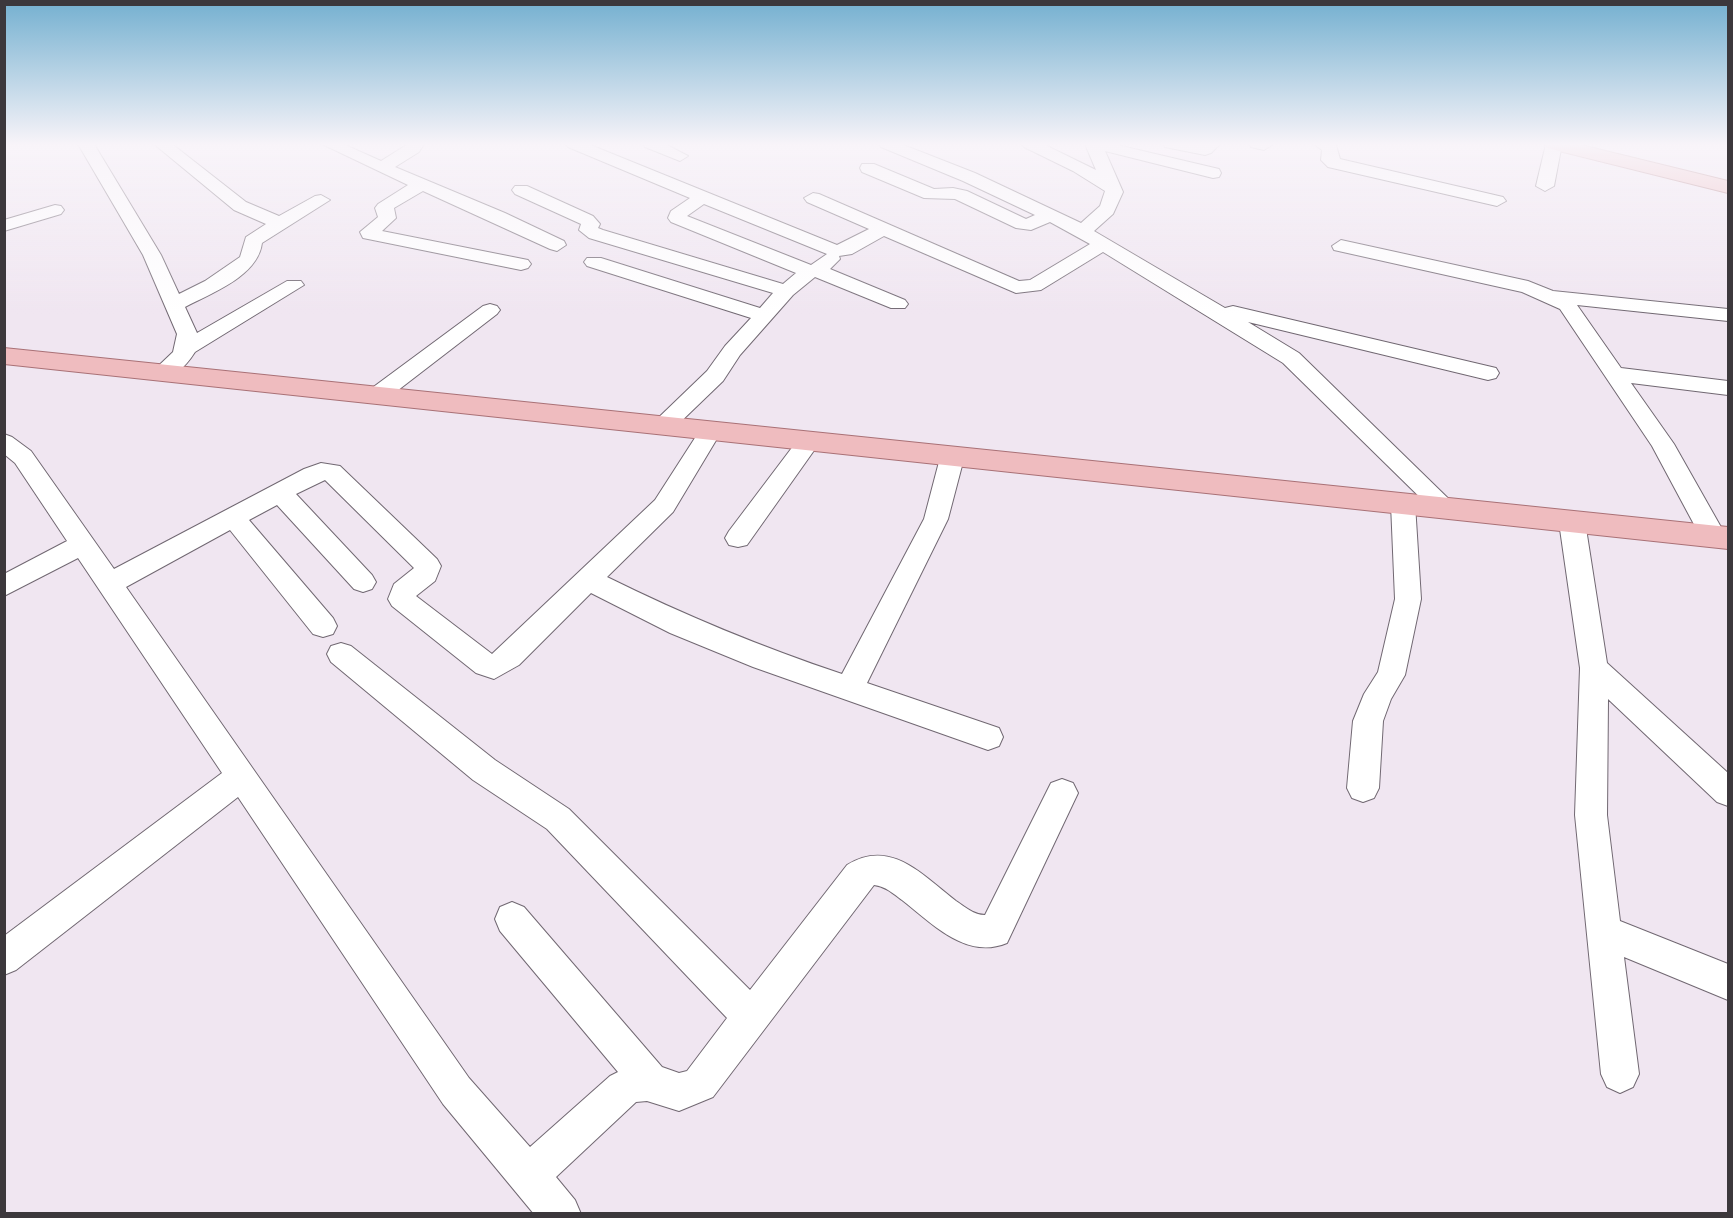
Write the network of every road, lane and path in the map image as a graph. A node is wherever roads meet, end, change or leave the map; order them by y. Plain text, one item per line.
1 (120, 201) edge
2 (234, 201) edge
3 (319, 201) edge
4 (393, 201) edge
5 (461, 201) edge
6 (545, 201) edge
7 (697, 201) edge
8 (708, 201) edge
9 (820, 201) edge
10 (973, 201) edge
11 (1020, 201) edge
12 (1111, 201) edge
13 (55, 210) dead end
14 (1050, 215) junction
15 (278, 224) junction
16 (4, 226) edge
17 (884, 228) junction
18 (1082, 231) junction
19 (1103, 244) junction
20 (556, 245) dead end
21 (1341, 246) dead end
22 (842, 251) junction
23 (594, 262) dead end
24 (522, 264) dead end
25 (814, 271) junction
26 (294, 285) dead end
27 (786, 291) junction
28 (1554, 297) junction
29 (175, 304) junction
30 (898, 304) dead end
31 (1206, 305) junction
32 (490, 310) dead end
33 (764, 315) junction
34 (1728, 315) edge
35 (189, 347) junction
36 (4, 356) edge
37 (163, 372) junction
38 (1488, 373) dead end
39 (1613, 374) junction
40 (1728, 388) edge
41 (376, 396) junction
42 (662, 427) junction
43 (710, 432) junction
44 (4, 442) edge
45 (808, 442) junction
46 (952, 458) junction
47 (279, 492) junction
48 (1403, 504) junction
49 (1447, 509) junction
50 (229, 520) junction
51 (1572, 522) junction
52 (1721, 537) edge
53 (738, 538) dead end
54 (83, 544) junction
55 (587, 579) junction
56 (363, 582) dead end
57 (110, 583) junction
58 (4, 586) edge
59 (323, 626) dead end
60 (341, 654) dead end
61 (1594, 668) junction
62 (849, 689) junction
63 (988, 737) dead end
64 (242, 776) junction
65 (1363, 788) dead end
66 (1728, 792) edge
67 (1062, 793) dead end
68 (512, 919) dead end
69 (1604, 932) junction
70 (4, 958) edge
71 (1728, 982) edge
72 (751, 1017) junction
73 (1620, 1074) dead end
74 (648, 1080) junction
75 (528, 1175) junction
76 (561, 1214) edge

1 - 29 street
2 - 15 street
3 - 15 street
4 - 24 street
5 - 20 street
6 - 27 street
7 - 25 street
8 - 22 street
9 - 17 street
10 - 14 street
11 - 14 street
12 - 18 street
13 - 16 street
14 - 18 street
15 - 29 street
17 - 19 street
17 - 22 street
18 - 19 street
19 - 31 street
21 - 28 street
22 - 25 street
23 - 33 street
25 - 27 street
25 - 30 street
26 - 35 street
27 - 33 street
28 - 34 street
28 - 39 street
29 - 35 street
31 - 38 street
31 - 49 street
32 - 41 street
33 - 42 street
35 - 37 street
36 - 37 main road
37 - 41 main road
39 - 40 street
39 - 52 street
41 - 42 main road
42 - 43 main road
43 - 45 main road
43 - 55 street
44 - 54 street
45 - 46 main road
45 - 53 street
46 - 48 main road
46 - 62 street
47 - 50 street
47 - 55 street
47 - 56 street
48 - 49 main road
48 - 65 street
49 - 51 main road
50 - 57 street
50 - 59 street
51 - 52 main road
51 - 61 street
54 - 57 street
54 - 58 street
55 - 62 street
57 - 64 street
60 - 72 street
61 - 66 street
61 - 69 street
62 - 63 street
64 - 70 street
64 - 75 street
67 - 72 street
68 - 74 street
69 - 71 street
69 - 73 street
72 - 74 street
74 - 75 street
75 - 76 street

